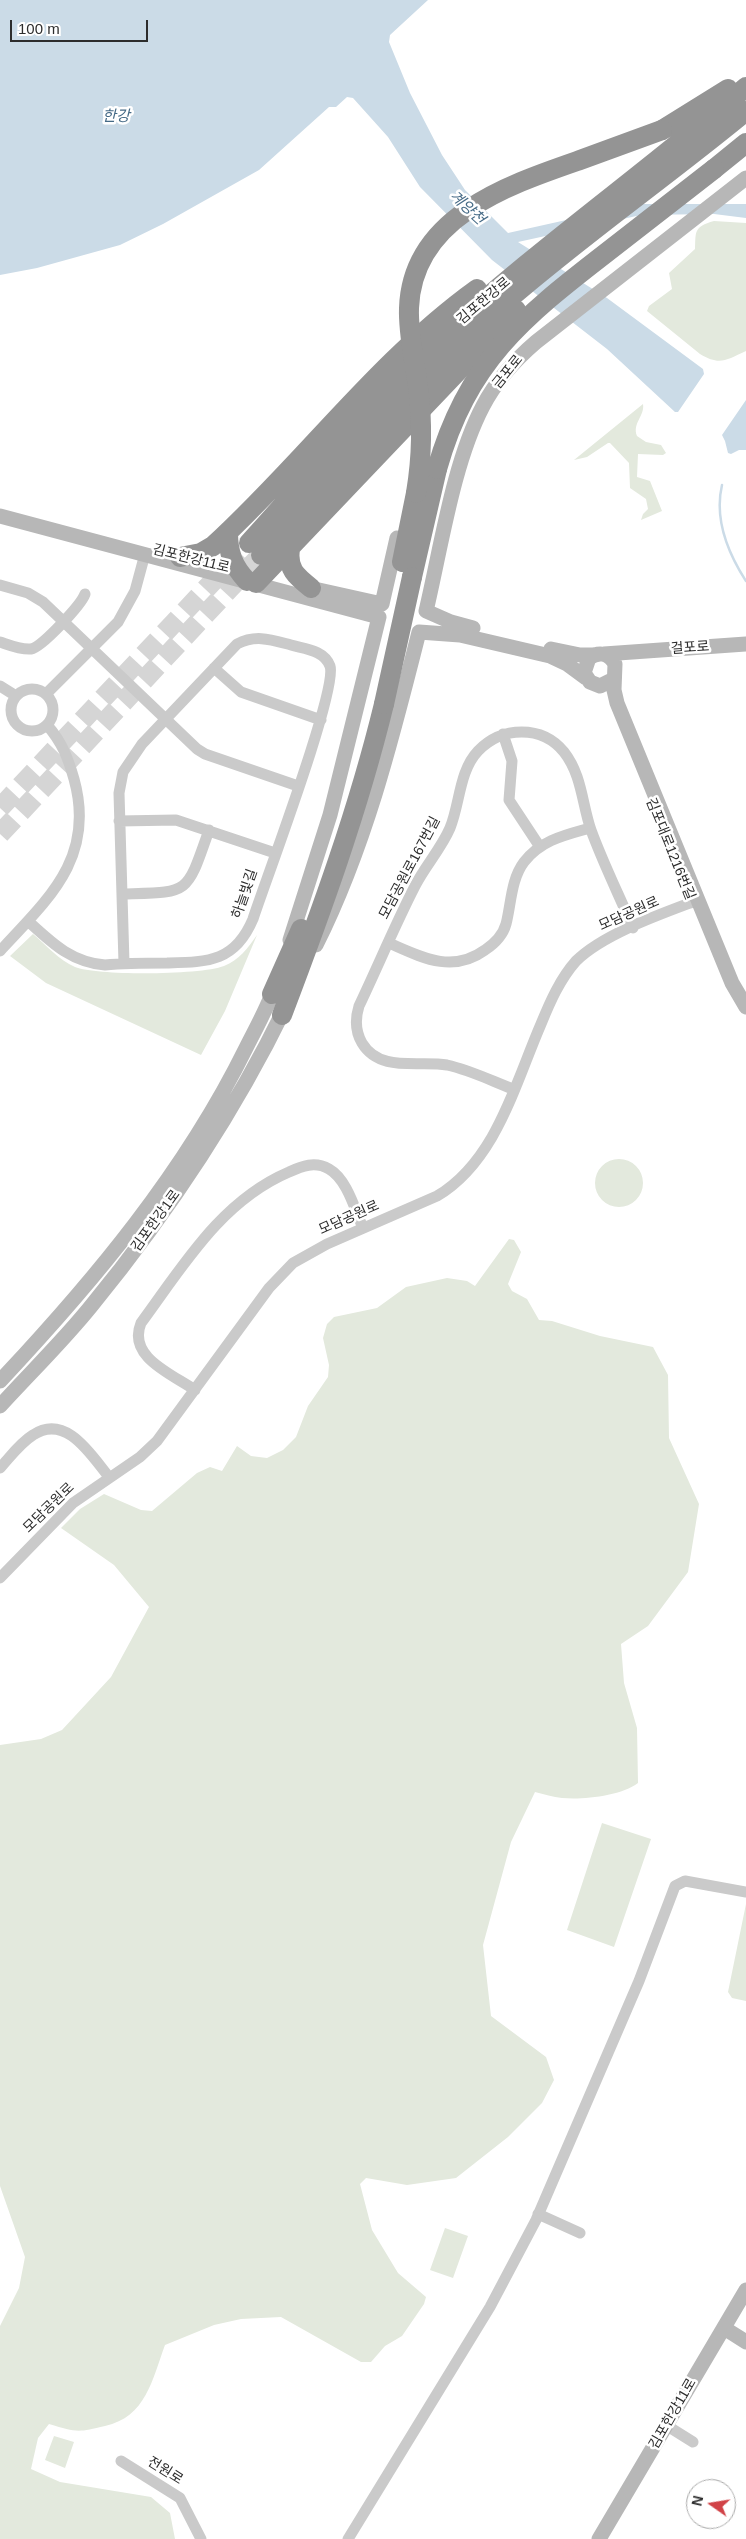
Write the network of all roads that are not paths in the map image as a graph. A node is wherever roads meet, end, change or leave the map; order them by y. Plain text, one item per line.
1 (746, 76) edge
2 (746, 87) edge
3 (746, 111) edge
4 (746, 143) edge
5 (746, 178) edge
6 (492, 303) junction
7 (483, 406) junction
8 (0, 511) edge
9 (0, 516) edge
10 (228, 532) junction
11 (255, 549) tunnel mouth
12 (290, 549) junction
13 (145, 554) junction
14 (180, 557) junction
15 (406, 575) junction
16 (251, 578) junction
17 (0, 585) edge
18 (311, 588) junction
19 (85, 594) dead end
20 (381, 610) junction
21 (426, 611) junction
22 (63, 621) junction
23 (418, 632) junction
24 (0, 642) edge
25 (746, 644) edge
26 (92, 649) junction
27 (634, 651) junction
28 (599, 654) junction
29 (214, 668) junction
30 (615, 674) junction
31 (588, 680) junction
32 (0, 686) edge
33 (46, 694) junction
34 (16, 696) junction
35 (377, 702) junction
36 (166, 719) junction
37 (321, 720) junction
38 (47, 725) junction
39 (503, 734) junction
40 (298, 786) junction
41 (119, 821) junction
42 (590, 828) junction
43 (208, 830) junction
44 (540, 847) junction
45 (275, 853) junction
46 (122, 894) junction
47 (695, 902) junction
48 (28, 921) junction
49 (633, 928) junction
50 (389, 943) junction
51 (0, 951) edge
52 (124, 963) junction
53 (272, 994) junction
54 (746, 1007) edge
55 (282, 1015) junction
56 (746, 1019) edge
57 (513, 1089) junction
58 (363, 1228) junction
59 (0, 1381) edge
60 (195, 1390) junction
61 (0, 1406) edge
62 (0, 1468) edge
63 (109, 1477) junction
64 (0, 1578) edge
65 (746, 1892) edge
66 (538, 2214) junction
67 (580, 2233) dead end
68 (746, 2290) edge
69 (746, 2298) edge
70 (726, 2330) junction
71 (746, 2342) edge
72 (668, 2427) junction
73 (693, 2442) dead end
74 (120, 2461) dead end
75 (201, 2539) edge
76 (348, 2539) edge
77 (601, 2539) edge

1 - 15 highway, bridge
2 - 6 highway, 김포한강로
3 - 6 highway, 김포한강로
4 - 15 highway, bridge
5 - 7 street, 금포로
6 - 10 highway
6 - 11 highway, 김포한강로
6 - 12 highway
7 - 20 street, 김포한강1로
7 - 21 street
8 - 14 street, 김포한강11로
9 - 13 street, 김포한강11로
10 - 14 highway
10 - 16 highway
12 - 16 highway
12 - 18 highway
13 - 16 street, 김포한강11로
13 - 26 street
14 - 16 street, 김포한강11로
15 - 35 highway, bridge
16 - 18 street, 김포한강11로
16 - 20 street, 김포한강11로
17 - 22 street
18 - 20 street, 김포한강11로
19 - 22 street
20 - 21 street
20 - 23 street
20 - 53 street, 김포한강1로
21 - 23 street
21 - 28 street
22 - 24 street
22 - 26 street
23 - 31 street, 김포대로1216번길
23 - 55 street, 김포한강1로
25 - 27 street, 걸포로
26 - 33 street
26 - 36 street
27 - 28 street, 걸포로
27 - 30 street
28 - 30 street
28 - 31 street
29 - 36 street, 하늘빛길
29 - 37 street
29 - 37 street, 하늘빛길
30 - 31 street
30 - 47 street, 김포대로1216번길
31 - 47 street, 김포대로1216번길
32 - 34 street
33 - 34 street
33 - 38 street
34 - 38 street
35 - 53 highway
35 - 55 highway
36 - 40 street
36 - 41 street, 하늘빛길
37 - 40 street, 하늘빛길
38 - 48 street
39 - 42 street
39 - 44 street
39 - 50 street, 모담공원로167번길
40 - 45 street, 하늘빛길
41 - 43 street
41 - 46 street, 하늘빛길
42 - 44 street
42 - 49 street
43 - 45 street
43 - 46 street
44 - 50 street
45 - 52 street, 하늘빛길
46 - 52 street, 하늘빛길
47 - 49 street, 모담공원로
47 - 54 street, 김포대로1216번길
47 - 56 street, 김포대로1216번길
48 - 51 street
48 - 52 street, 하늘빛길
49 - 57 street, 모담공원로
50 - 57 street, 모담공원로167번길
53 - 59 street, 김포한강1로
55 - 61 street, 김포한강1로
57 - 58 street, 모담공원로
58 - 60 street, 모담공원로
58 - 60 street
60 - 63 street, 모담공원로
62 - 63 street
63 - 64 street, 모담공원로
65 - 66 street
66 - 67 street
66 - 76 street
68 - 70 street, 김포한강11로
69 - 70 street, 김포한강11로
70 - 71 street
70 - 72 street, 김포한강11로
70 - 77 street, 김포한강11로
72 - 73 street
72 - 77 street, 김포한강11로
74 - 75 street, 전원로

